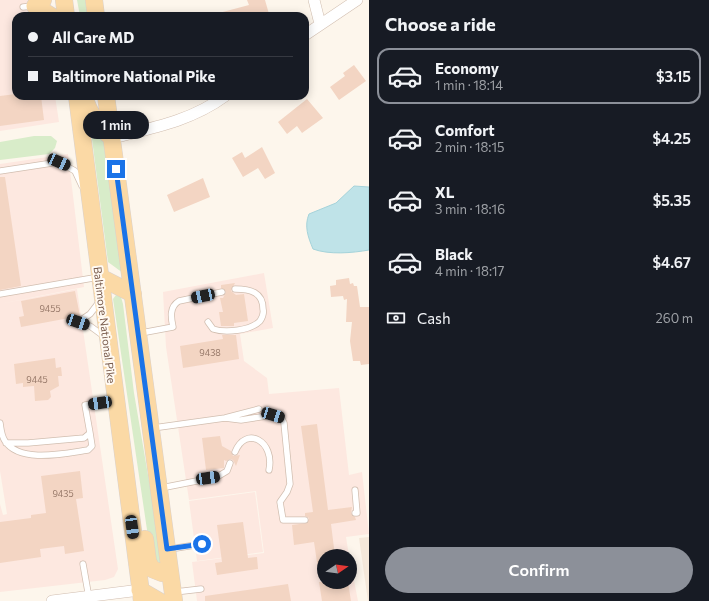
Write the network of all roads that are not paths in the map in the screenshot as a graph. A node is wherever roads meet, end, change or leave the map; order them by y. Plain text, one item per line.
1 (64, 0) edge
2 (94, 0) edge
3 (314, 0) edge
4 (357, 0) edge
5 (34, 4) edge
6 (45, 12) edge
7 (66, 12) edge
8 (96, 12) edge
9 (320, 24) junction
10 (309, 32) edge
11 (71, 100) edge
12 (77, 100) edge
13 (85, 100) edge
14 (107, 100) edge
15 (219, 100) edge
16 (82, 136) junction
17 (112, 138) junction
18 (0, 171) edge
19 (89, 199) junction
20 (100, 277) junction
21 (236, 289) dead end
22 (222, 292) dead end
23 (0, 294) edge
24 (133, 294) junction
25 (102, 298) junction
26 (208, 322) dead end
27 (138, 333) junction
28 (107, 339) junction
29 (115, 400) junction
30 (259, 409) dead end
31 (225, 418) junction
32 (0, 423) edge
33 (151, 428) junction
34 (90, 433) junction
35 (6, 442) junction
36 (235, 452) dead end
37 (230, 463) dead end
38 (269, 470) dead end
39 (159, 488) junction
40 (355, 490) dead end
41 (355, 513) dead end
42 (305, 520) dead end
43 (202, 544) dead end
44 (167, 549) junction
45 (83, 564) dead end
46 (170, 572) junction
47 (201, 589) dead end
48 (141, 595) edge
49 (169, 598) edge
50 (90, 599) edge
51 (52, 601) edge

1 - 7 main road
2 - 8 main road
3 - 9 street
4 - 9 street
5 - 6 main road
9 - 10 street
11 - 16 main road
12 - 16 main road, Baltimore National Pike
13 - 17 main road
14 - 17 main road
15 - 17 street
16 - 19 main road, Baltimore National Pike
17 - 24 main road
18 - 19 lane
19 - 20 main road, Baltimore National Pike
20 - 23 lane
20 - 24 main road
20 - 25 main road, Baltimore National Pike
21 - 26 lane
22 - 27 lane
24 - 27 main road
25 - 28 main road, Baltimore National Pike
25 - 28 lane
27 - 33 main road
28 - 29 main road, Baltimore National Pike
29 - 34 lane
29 - 46 main road
29 - 48 main road, Baltimore National Pike
30 - 31 lane
31 - 33 lane
31 - 42 lane
32 - 35 lane
33 - 39 main road
34 - 35 lane
34 - 35 lane
36 - 38 lane
37 - 39 lane
39 - 44 main road
40 - 41 lane
43 - 44 lane
44 - 46 main road
45 - 50 lane
46 - 49 main road
47 - 49 lane
48 - 49 main road
48 - 50 street
50 - 51 street

